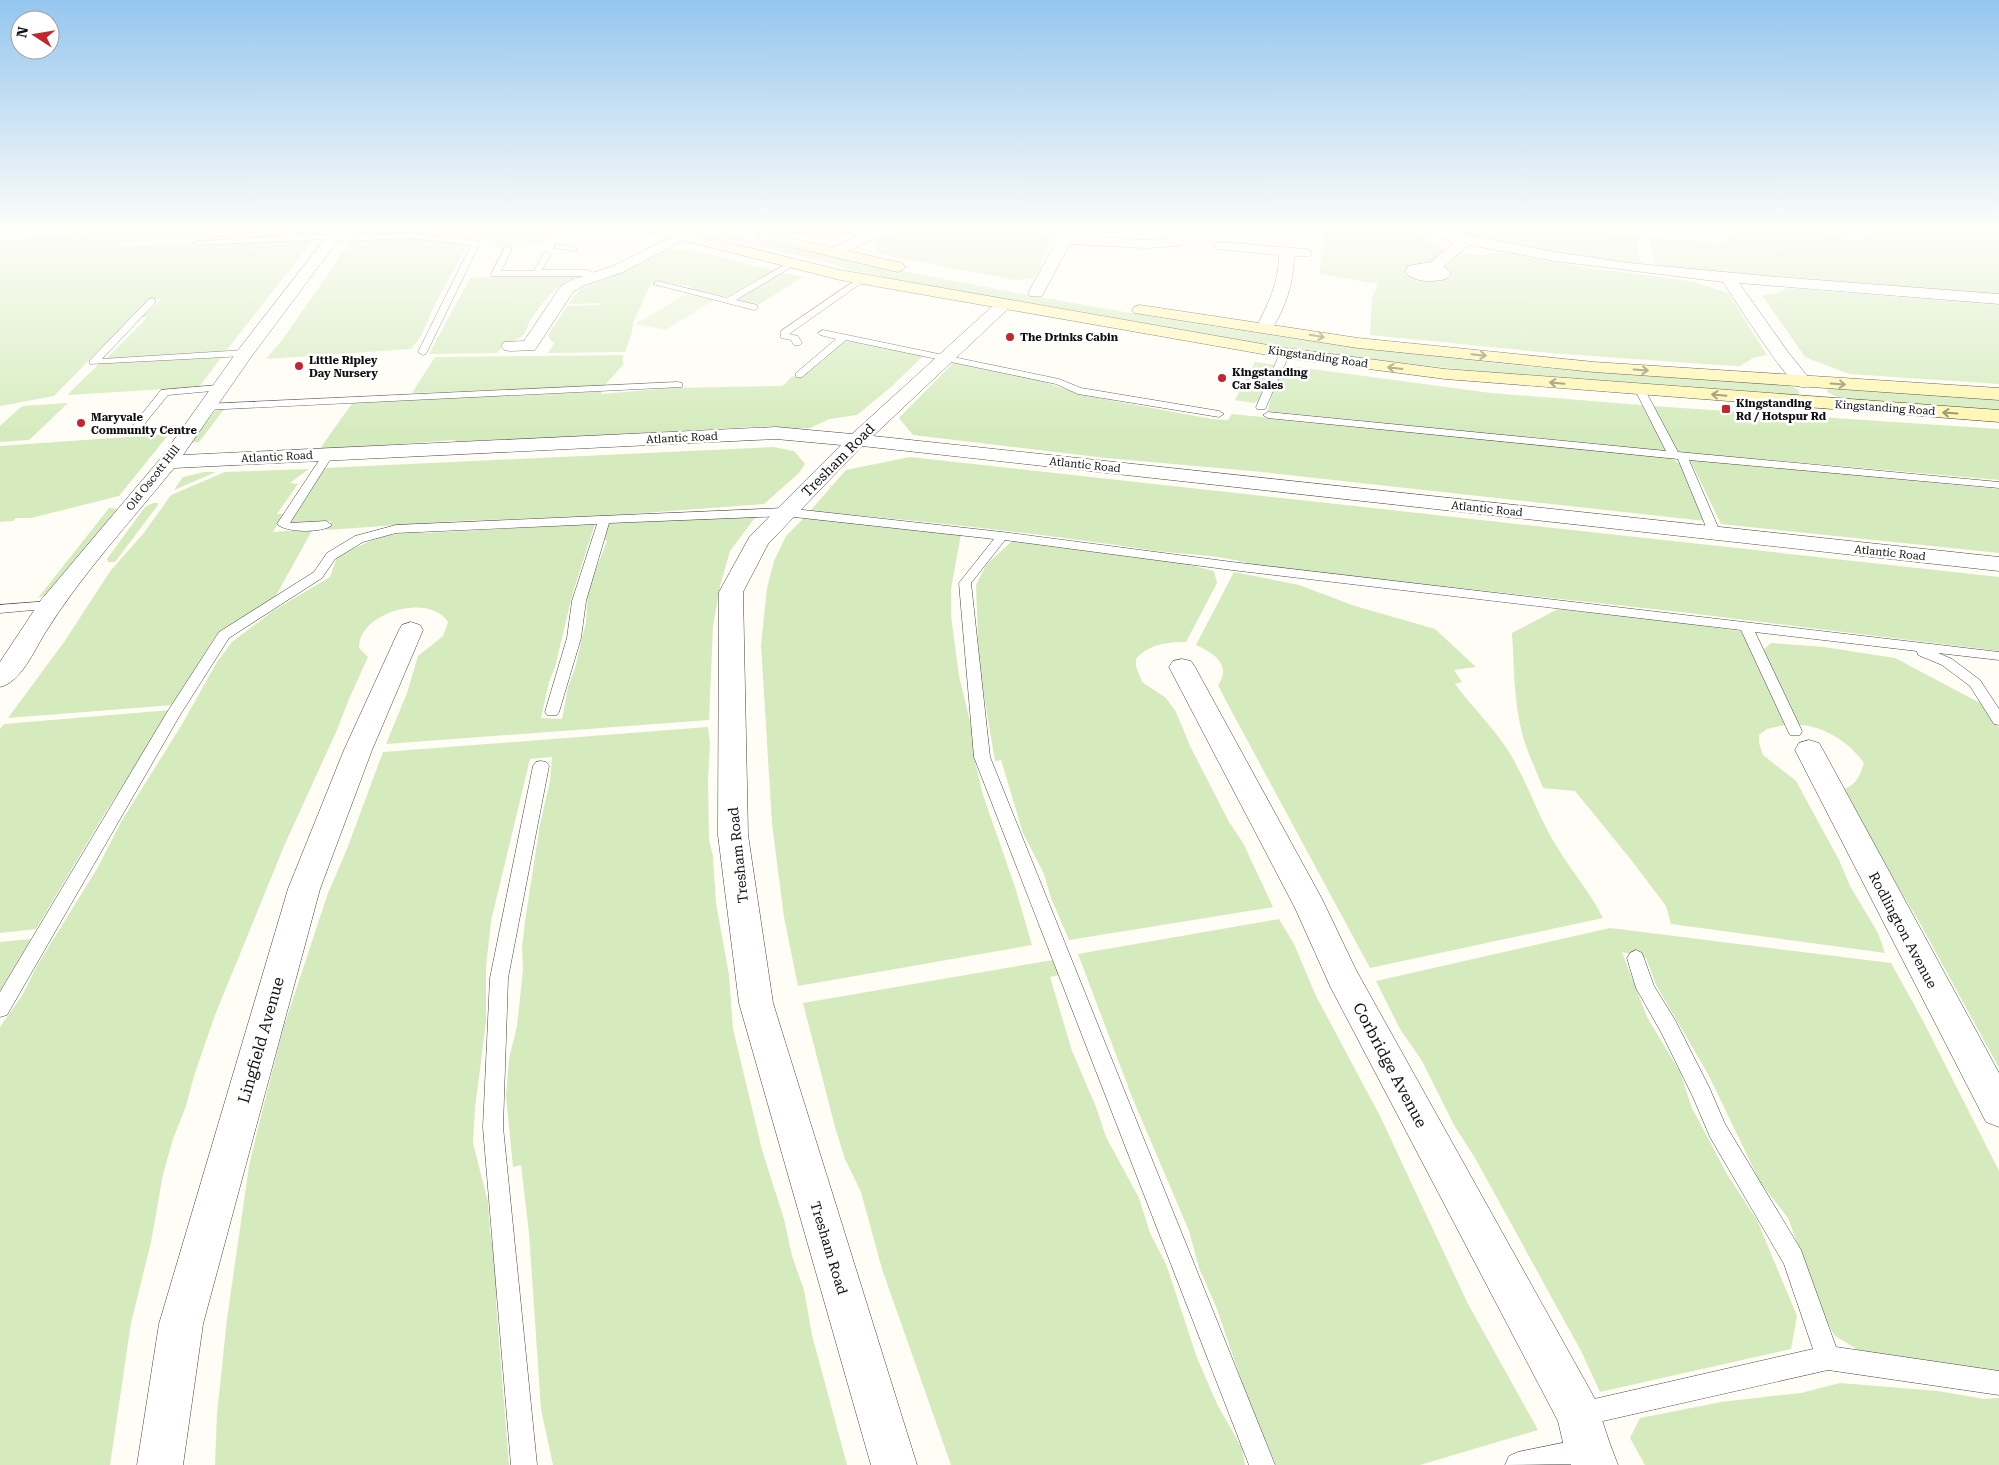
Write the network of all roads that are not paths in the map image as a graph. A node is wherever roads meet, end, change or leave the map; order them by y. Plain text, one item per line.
1 (289, 295) edge
2 (450, 295) edge
3 (563, 295) edge
4 (709, 295) edge
5 (737, 295) edge
6 (839, 295) edge
7 (1000, 295) edge
8 (1012, 295) edge
9 (1049, 295) edge
10 (1280, 295) edge
11 (1740, 295) edge
12 (1954, 295) edge
13 (1005, 296) junction
14 (1999, 299) edge
15 (730, 300) junction
16 (152, 301) dead end
17 (754, 307) dead end
18 (1264, 328) junction
19 (822, 333) dead end
20 (844, 337) junction
21 (797, 343) dead end
22 (510, 346) dead end
23 (530, 346) junction
24 (548, 346) dead end
25 (422, 352) dead end
26 (245, 353) junction
27 (1285, 353) junction
28 (945, 358) junction
29 (799, 375) dead end
30 (1803, 382) junction
31 (678, 385) dead end
32 (219, 388) junction
33 (1640, 390) junction
34 (1999, 394) edge
35 (1817, 404) junction
36 (205, 407) junction
37 (1219, 414) dead end
38 (1999, 416) edge
39 (138, 425) dead end
40 (857, 440) junction
41 (328, 455) junction
42 (1678, 456) junction
43 (168, 462) junction
44 (1999, 484) edge
45 (785, 512) junction
46 (604, 520) junction
47 (326, 524) dead end
48 (1716, 534) junction
49 (1002, 536) junction
50 (1999, 564) edge
51 (50, 605) junction
52 (0, 609) edge
53 (1745, 625) junction
54 (411, 630) dead end
55 (1905, 644) junction
56 (1999, 656) edge
57 (1182, 667) dead end
58 (0, 678) edge
59 (552, 712) dead end
60 (1999, 720) edge
61 (1802, 741) joint
62 (541, 766) dead end
63 (1636, 958) dead end
64 (0, 1009) edge
65 (1999, 1110) edge
66 (1828, 1358) junction
67 (1999, 1383) edge
68 (1579, 1415) junction
69 (1591, 1458) edge
70 (160, 1465) edge
71 (524, 1465) edge
72 (894, 1465) edge
73 (1262, 1465) edge
74 (1518, 1465) edge

1 - 26 street, Old Oscott Hill
2 - 25 lane
3 - 23 street
4 - 15 lane
5 - 15 lane
6 - 21 lane
7 - 13 main road, Kingstanding Road
8 - 13 main road, Kingstanding Road
9 - 18 main road, Kingstanding Road
10 - 18 street
11 - 30 street
12 - 14 street
13 - 27 main road, Kingstanding Road
13 - 28 street, Tresham Road
15 - 17 lane
16 - 26 lane
18 -> 30 main road, Kingstanding Road
19 - 20 lane
20 - 28 lane
20 - 29 lane
22 - 23 street
23 - 24 street
26 - 32 street, Old Oscott Hill
33 -> 27 main road, Kingstanding Road
27 - 42 lane
28 - 37 lane
28 - 40 street, Tresham Road
30 -> 34 main road, Kingstanding Road
30 - 35 main road
31 - 36 lane
32 - 36 street, Old Oscott Hill
32 - 39 lane
35 -> 33 main road, Kingstanding Road
33 - 42 lane
38 -> 35 main road, Kingstanding Road
36 - 43 street, Old Oscott Hill
40 - 41 street, Atlantic Road
40 - 45 street, Tresham Road
40 - 48 street, Atlantic Road
41 - 43 street, Atlantic Road
41 - 47 lane
42 - 44 lane
42 - 48 lane
43 - 51 street, Old Oscott Hill
45 - 46 lane
45 - 49 lane
45 - 72 street, Tresham Road
46 - 59 lane
46 - 64 lane
48 - 50 street, Atlantic Road
49 - 53 lane
49 - 73 lane
51 - 52 lane
51 - 58 street, Old Oscott Hill
53 - 55 lane
53 - 61 lane
54 - 70 street, Lingfield Avenue
55 - 56 lane
55 - 60 lane
57 - 68 street, Corbridge Avenue
61 - 65 street, Rodlington Avenue
62 - 71 lane
63 - 66 lane
66 - 67 lane
66 - 68 lane
68 - 69 street, Corbridge Avenue
69 - 74 lane

